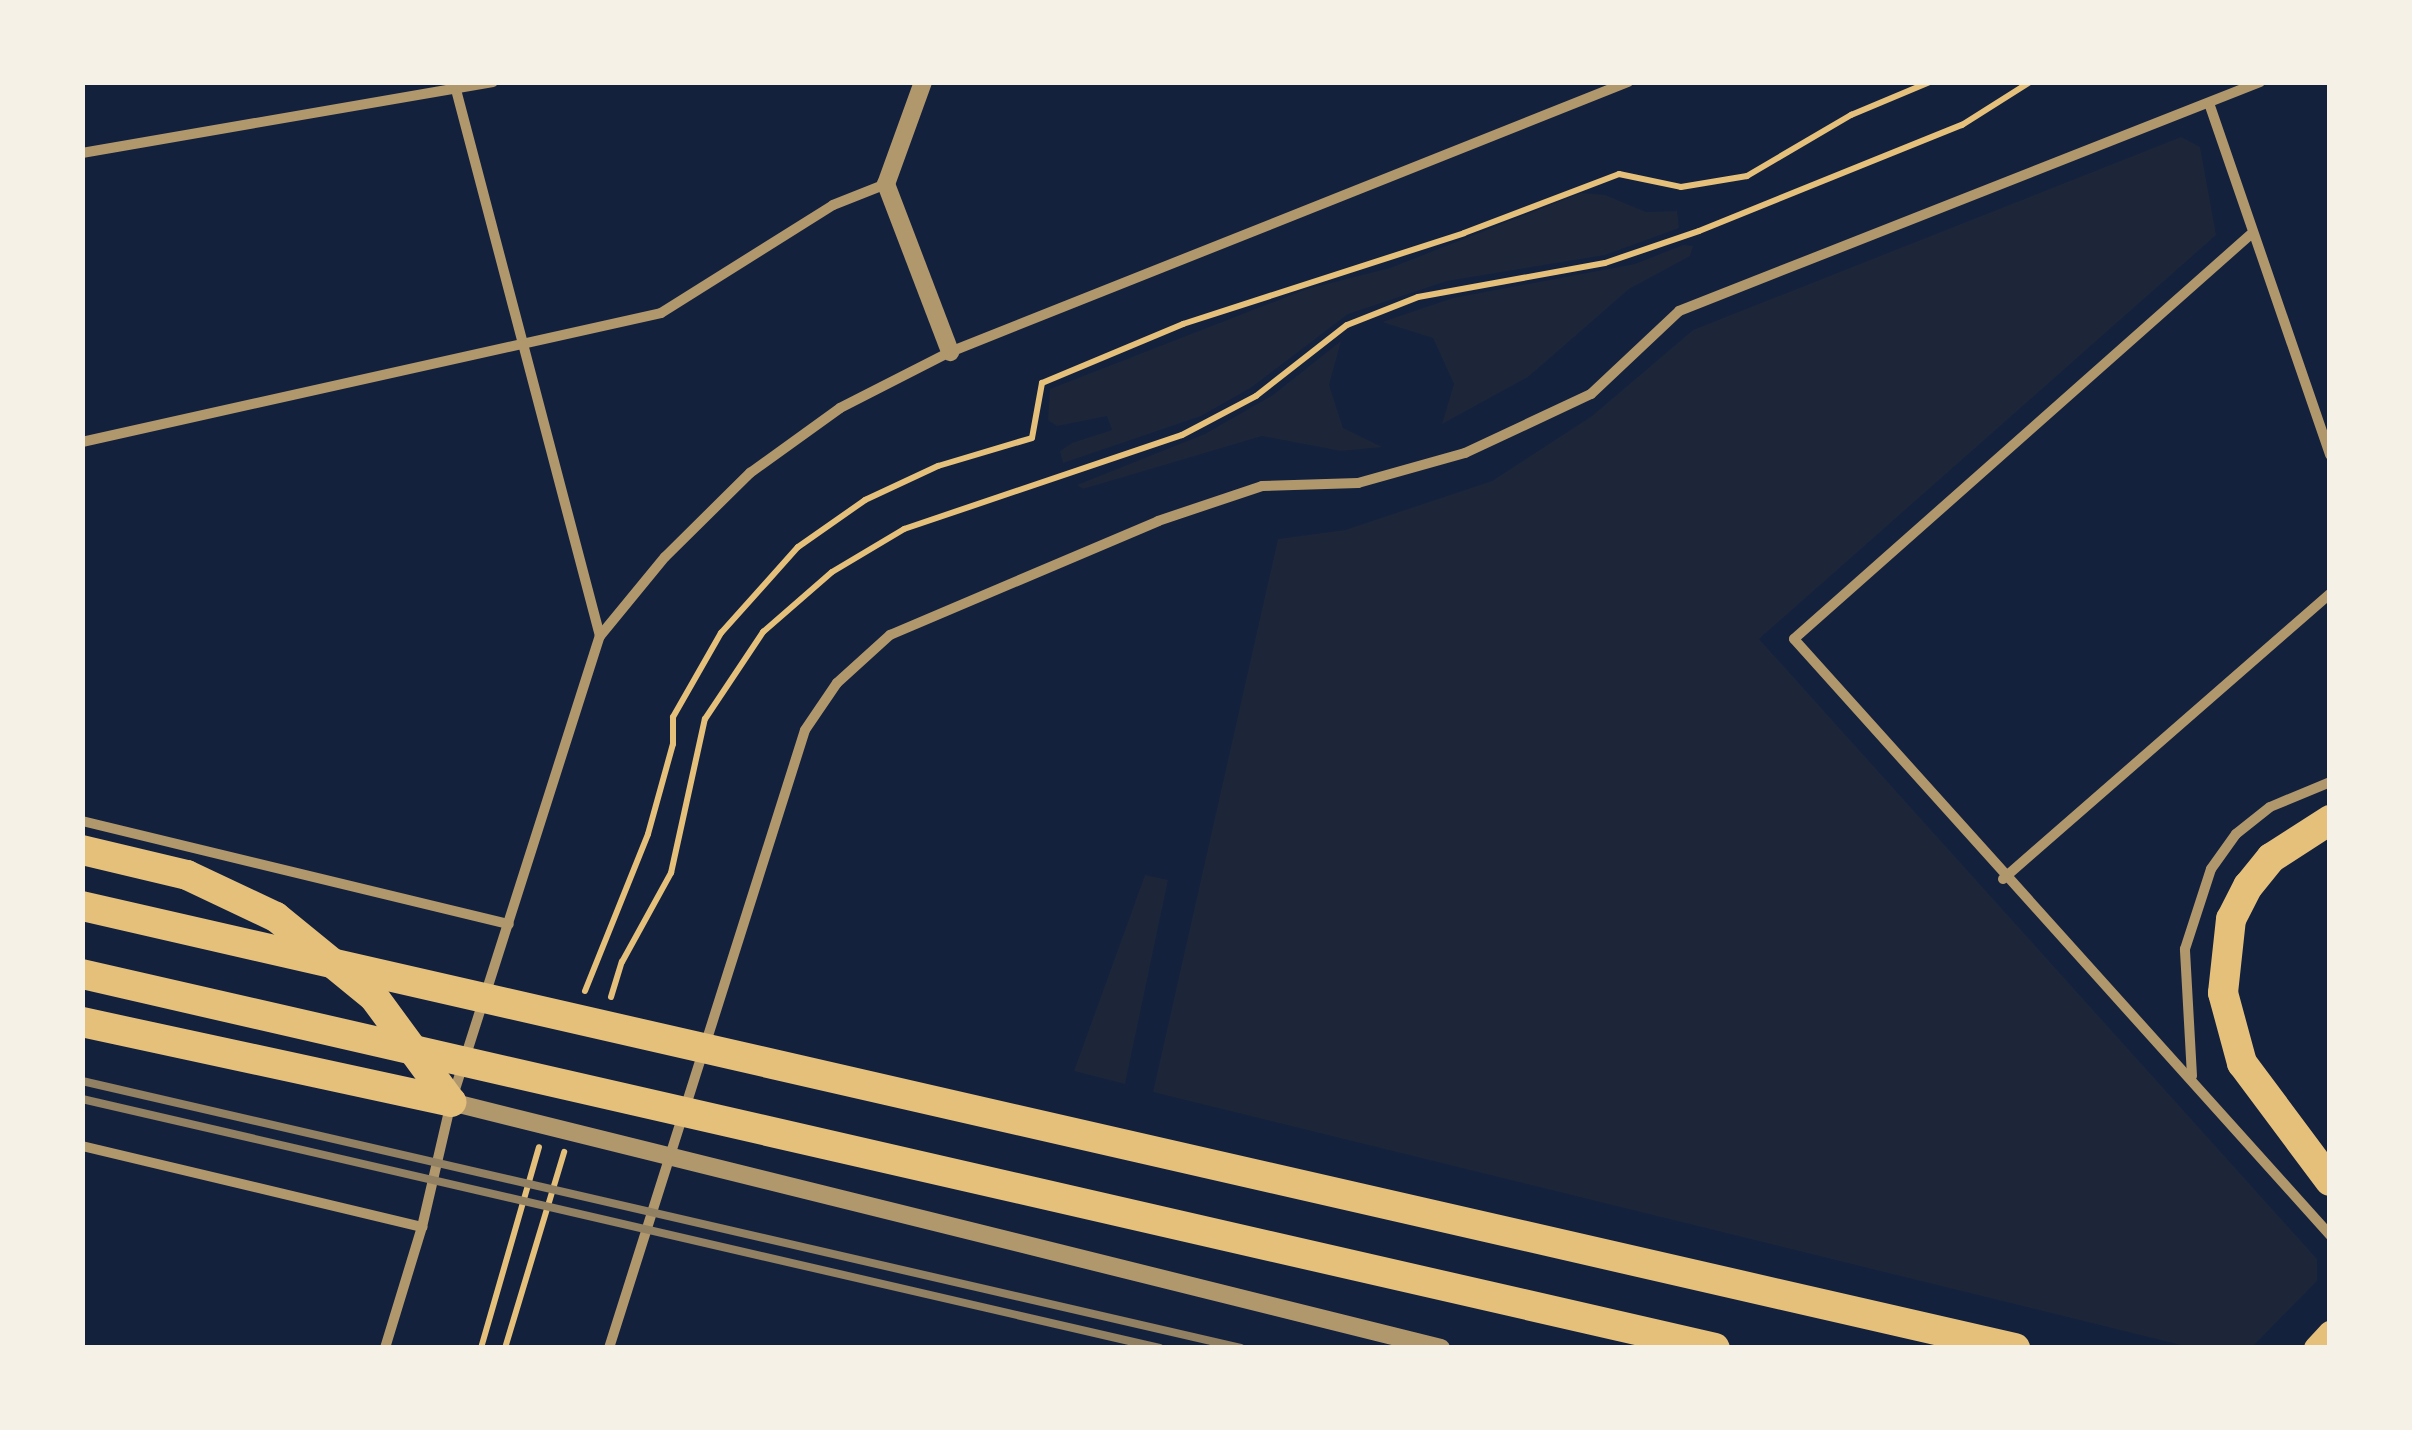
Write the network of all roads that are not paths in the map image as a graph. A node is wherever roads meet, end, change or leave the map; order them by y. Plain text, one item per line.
1 (493, 82) edge
2 (924, 82) edge
3 (1628, 82) edge
4 (2260, 82) edge
5 (455, 85) edge
6 (2210, 106) junction
7 (82, 154) edge
8 (886, 184) junction
9 (2250, 235) junction
10 (522, 340) junction
11 (950, 352) junction
12 (82, 442) edge
13 (2330, 455) edge
14 (2330, 594) edge
15 (600, 636) junction
16 (2330, 782) edge
17 (2330, 820) edge
18 (82, 821) edge
19 (82, 850) edge
20 (2003, 879) junction
21 (82, 906) edge
22 (509, 924) junction
23 (82, 974) edge
24 (82, 1022) edge
25 (2192, 1076) junction
26 (465, 1106) junction
27 (82, 1146) edge
28 (673, 1160) junction
29 (2330, 1182) edge
30 (422, 1227) junction
31 (2330, 1235) edge
32 (2330, 1333) edge
33 (385, 1348) edge
34 (610, 1348) edge
35 (1441, 1348) edge
36 (1716, 1348) edge
37 (2016, 1348) edge
38 (2316, 1348) edge

1 - 5 street
2 - 8 street
3 - 11 street
4 - 6 street
5 - 7 street
5 - 10 street
6 - 9 street
6 - 28 street
8 - 10 street
8 - 11 street
9 - 13 street
9 - 20 street
10 - 12 street
10 - 15 street
11 - 15 street
14 - 20 street
15 - 22 street
16 - 25 street
17 - 29 highway
18 - 22 street
19 - 26 highway
20 - 25 street
21 - 37 highway
22 - 26 street
23 - 36 highway
24 - 26 highway
25 - 31 street
26 - 28 street
26 - 30 street
27 - 30 street
28 - 34 street
28 - 35 street
30 - 33 street
32 - 38 main road

